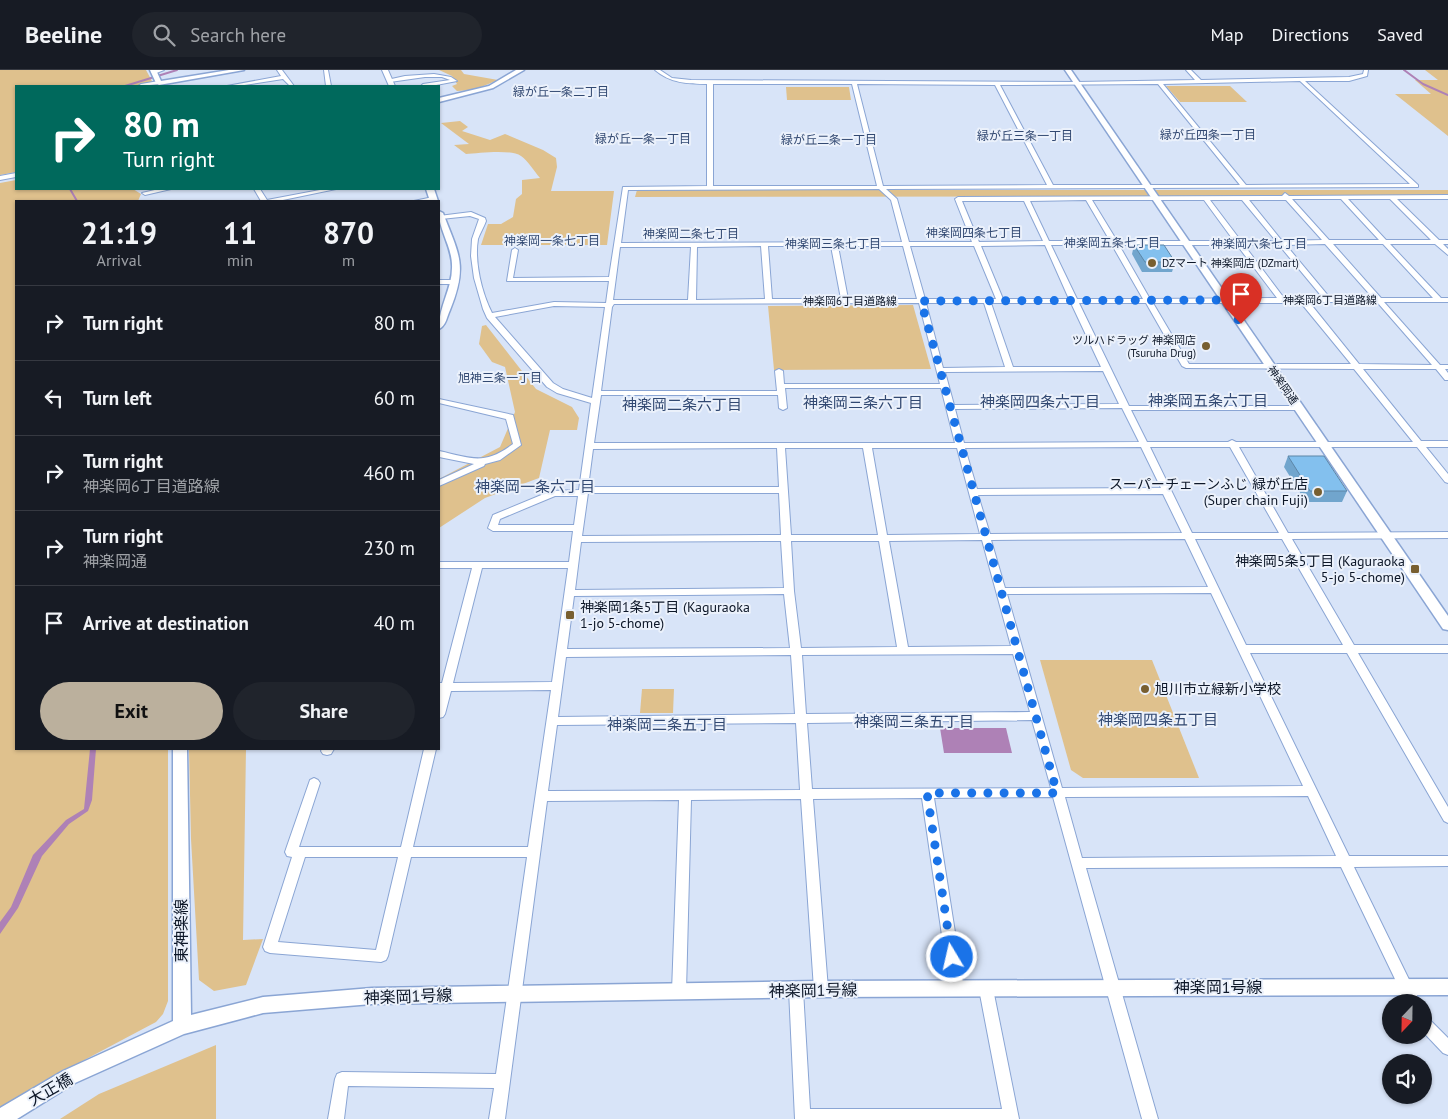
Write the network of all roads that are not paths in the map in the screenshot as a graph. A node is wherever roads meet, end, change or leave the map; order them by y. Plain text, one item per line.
1 (162, 70) edge
2 (241, 70) edge
3 (279, 70) edge
4 (326, 70) edge
5 (386, 70) edge
6 (521, 70) edge
7 (657, 70) edge
8 (1068, 70) edge
9 (1188, 70) edge
10 (1366, 70) edge
11 (231, 71) edge
12 (155, 76) edge
13 (284, 77) junction
14 (1301, 80) junction
15 (710, 82) junction
16 (1200, 82) junction
17 (391, 83) edge
18 (854, 83) junction
19 (1160, 83) junction
20 (998, 84) junction
21 (1077, 84) junction
22 (142, 85) edge
23 (236, 85) edge
24 (291, 85) edge
25 (329, 85) edge
26 (429, 85) edge
27 (440, 100) edge
28 (15, 175) edge
29 (0, 178) edge
30 (1051, 187) junction
31 (1147, 187) junction
32 (1245, 187) junction
33 (1278, 187) junction
34 (710, 188) junction
35 (881, 188) junction
36 (140, 190) edge
37 (162, 190) edge
38 (318, 190) edge
39 (145, 193) junction
40 (1205, 197) junction
41 (1287, 197) junction
42 (1342, 197) junction
43 (1391, 197) junction
44 (1026, 198) junction
45 (1088, 198) junction
46 (1156, 198) junction
47 (1243, 198) junction
48 (1446, 199) edge
49 (142, 200) edge
50 (273, 200) edge
51 (440, 215) edge
52 (1437, 242) junction
53 (1448, 242) edge
54 (1186, 243) junction
55 (1238, 243) junction
56 (1280, 243) junction
57 (1328, 243) junction
58 (1384, 243) junction
59 (764, 244) junction
60 (905, 244) junction
61 (975, 244) junction
62 (1046, 244) junction
63 (1114, 244) junction
64 (617, 245) junction
65 (694, 245) junction
66 (834, 245) junction
67 (515, 250) dead end
68 (1448, 253) edge
69 (613, 279) junction
70 (440, 282) edge
71 (456, 282) junction
72 (1148, 300) junction
73 (1225, 300) junction
74 (1282, 300) junction
75 (1303, 300) junction
76 (1328, 300) junction
77 (1378, 300) junction
78 (1439, 300) junction
79 (1448, 300) edge
80 (769, 301) junction
81 (845, 301) junction
82 (921, 301) junction
83 (987, 301) junction
84 (1000, 301) junction
85 (1076, 301) junction
86 (692, 302) junction
87 (611, 303) junction
88 (490, 316) junction
89 (440, 323) edge
90 (1270, 367) junction
91 (1358, 367) junction
92 (1438, 367) junction
93 (1448, 367) edge
94 (1106, 369) junction
95 (940, 370) junction
96 (1010, 370) junction
97 (779, 371) dead end
98 (1448, 378) edge
99 (944, 386) junction
100 (781, 390) junction
101 (597, 398) junction
102 (440, 401) edge
103 (952, 407) junction
104 (1126, 407) junction
105 (783, 408) dead end
106 (1299, 408) junction
107 (1232, 443) junction
108 (1144, 444) junction
109 (1323, 444) junction
110 (1419, 444) junction
111 (1448, 444) edge
112 (867, 445) junction
113 (961, 445) junction
114 (590, 446) junction
115 (781, 446) junction
116 (440, 454) edge
117 (481, 464) junction
118 (1448, 480) edge
119 (440, 484) edge
120 (783, 490) junction
121 (584, 491) junction
122 (1166, 491) junction
123 (973, 492) junction
124 (578, 534) junction
125 (1188, 535) junction
126 (1448, 535) edge
127 (986, 536) junction
128 (1286, 536) junction
129 (1385, 536) junction
130 (883, 537) junction
131 (787, 538) junction
132 (478, 565) junction
133 (573, 565) junction
134 (440, 566) edge
135 (1214, 590) junction
136 (790, 591) junction
137 (1002, 591) junction
138 (570, 593) junction
139 (1448, 626) edge
140 (1350, 648) junction
141 (1242, 649) junction
142 (1448, 649) edge
143 (903, 650) junction
144 (1017, 650) junction
145 (796, 651) junction
146 (561, 653) junction
147 (442, 686) edge
148 (557, 686) junction
149 (440, 705) edge
150 (1036, 716) junction
151 (801, 718) junction
152 (552, 721) junction
153 (180, 750) edge
154 (430, 750) edge
155 (314, 783) dead end
156 (1312, 791) junction
157 (927, 793) junction
158 (1057, 793) junction
159 (806, 794) junction
160 (685, 795) junction
161 (542, 796) junction
162 (1448, 818) edge
163 (300, 852) junction
164 (406, 852) junction
165 (534, 852) junction
166 (1345, 860) junction
167 (1448, 861) edge
168 (1078, 863) junction
169 (1406, 986) junction
170 (1448, 986) edge
171 (1112, 988) junction
172 (821, 989) junction
173 (796, 990) junction
174 (957, 990) junction
175 (986, 990) junction
176 (679, 991) junction
177 (514, 994) junction
178 (1410, 994) edge
179 (182, 1026) junction
180 (1432, 1032) edge
181 (1448, 1048) edge
182 (502, 1081) junction
183 (803, 1118) edge
184 (1011, 1118) edge
185 (0, 1119) edge
186 (336, 1119) edge
187 (497, 1119) edge
188 (1150, 1119) edge

1 - 12 street
2 - 11 street
3 - 13 street
4 - 25 street
5 - 17 main road
6 - 27 street
7 - 15 street
8 - 21 street, 神楽岡通
9 - 16 street
10 - 14 street
11 - 12 street
12 - 22 street
13 - 23 street
13 - 24 street
14 - 16 street
14 - 33 street
15 - 18 street
15 - 34 street
16 - 19 street
17 - 26 street
18 - 20 street
18 - 35 street
19 - 21 street
19 - 32 street
20 - 21 street
20 - 30 street
21 - 31 street, 神楽岡通
28 - 29 main road
30 - 31 street
30 - 35 street
31 - 32 street
31 - 46 street, 神楽岡通
32 - 33 street
33 - 41 street
34 - 35 street
34 - 64 street
35 - 60 street
36 - 39 street
37 - 39 street
38 - 50 street
39 - 49 street
40 - 46 street
40 - 47 street
40 - 55 street
41 - 42 street
41 - 47 street
41 - 57 street
42 - 43 street
42 - 58 street
43 - 48 street
43 - 52 street
44 - 45 street
44 - 61 street
44 - 62 street
45 - 46 street
45 - 63 street
46 - 54 street, 神楽岡通
47 - 56 street
51 - 71 street
51 - 88 street
52 - 53 street
52 - 58 street
52 - 68 street
54 - 55 street
54 - 63 street
54 - 73 street, 神楽岡通
55 - 56 street
55 - 74 street
56 - 57 street
56 - 76 street
57 - 58 street
57 - 77 street
58 - 78 street
59 - 65 street
59 - 66 street
59 - 80 street
60 - 61 street
60 - 66 street
60 - 82 street
61 - 62 street
61 - 84 street
62 - 63 street
62 - 85 street
63 - 72 street
64 - 65 street
64 - 69 street
65 - 86 street
66 - 81 street
67 - 69 street
69 - 87 street
70 - 71 street
71 - 89 street
72 - 73 street, 神楽岡6丁目道路線
72 - 85 street, 神楽岡6丁目道路線
72 - 90 street
73 - 74 street, 神楽岡6丁目道路線
73 - 90 street, 神楽岡通
74 - 75 street, 神楽岡6丁目道路線
75 - 76 street, 神楽岡6丁目道路線
75 - 91 street
76 - 77 street, 神楽岡6丁目道路線
77 - 78 street, 神楽岡6丁目道路線
77 - 92 street
78 - 79 street, 神楽岡6丁目道路線
80 - 81 street, 神楽岡6丁目道路線
80 - 86 street, 神楽岡6丁目道路線
81 - 82 street, 神楽岡6丁目道路線
82 - 83 street, 神楽岡6丁目道路線
82 - 95 street
83 - 84 street, 神楽岡6丁目道路線
83 - 96 street
84 - 85 street, 神楽岡6丁目道路線
85 - 94 street
86 - 87 street, 神楽岡6丁目道路線
87 - 88 street, 神楽岡6丁目道路線
87 - 101 street
88 - 101 street
90 - 91 street
90 - 106 street, 神楽岡通
91 - 92 street
91 - 110 street
92 - 93 street
92 - 98 street
94 - 96 street
94 - 104 street
95 - 96 street
95 - 99 street
97 - 100 street
99 - 100 street
99 - 103 street
100 - 101 street
100 - 105 street
101 - 114 street
102 - 117 street
103 - 104 street
103 - 113 street
104 - 106 street
104 - 108 street
106 - 109 street, 神楽岡通
107 - 108 street
107 - 109 street
107 - 128 street
108 - 113 street
108 - 122 street
109 - 110 street
109 - 129 street, 神楽岡通
110 - 111 street
110 - 118 street
112 - 113 street
112 - 115 street
112 - 130 street
113 - 123 street
114 - 115 street
114 - 121 street
115 - 120 street
116 - 117 street
117 - 119 street
120 - 121 street
120 - 131 street
121 - 124 street
121 - 124 street
122 - 123 street
122 - 125 street
123 - 127 street
124 - 131 street
124 - 133 street
125 - 127 street
125 - 128 street
125 - 135 street
126 - 129 street
127 - 130 street
127 - 137 street
128 - 129 street
128 - 140 street
129 - 139 street, 神楽岡通
130 - 131 street
130 - 143 street
131 - 136 street
132 - 133 street
132 - 134 street
132 - 147 street
133 - 138 street
135 - 137 street
135 - 141 street
136 - 138 street
136 - 145 street
137 - 144 street
138 - 146 street
140 - 141 street
140 - 142 street
140 - 162 street
141 - 156 street
143 - 144 street
143 - 145 street
144 - 150 street
145 - 146 street
145 - 151 street
146 - 148 street
147 - 148 street
147 - 149 street
148 - 152 street
150 - 151 street
150 - 158 street
151 - 152 street
151 - 159 street
152 - 161 street
153 - 179 street, 東神楽線
154 - 164 street
155 - 163 street
156 - 158 street
156 - 166 street
157 - 158 street
157 - 159 street
157 - 174 street
158 - 168 street
159 - 160 street
159 - 172 street
160 - 161 street
160 - 176 street
161 - 165 street
163 - 164 street
163 - 164 street
164 - 165 street
165 - 177 street
166 - 167 street
166 - 168 street
166 - 169 street
168 - 171 street
169 - 170 street, 神楽岡1号線
169 - 171 street, 神楽岡1号線
169 - 178 street
171 - 175 street, 神楽岡1号線
171 - 188 street
172 - 173 street, 神楽岡1号線
172 - 174 street, 神楽岡1号線
173 - 176 street, 神楽岡1号線
173 - 183 street
174 - 175 street, 神楽岡1号線
175 - 184 street
176 - 177 street, 神楽岡1号線
177 - 179 street, 神楽岡1号線
177 - 182 street
179 - 185 street, 大正橋
180 - 181 street
182 - 186 street
182 - 187 street
183 - 184 street

